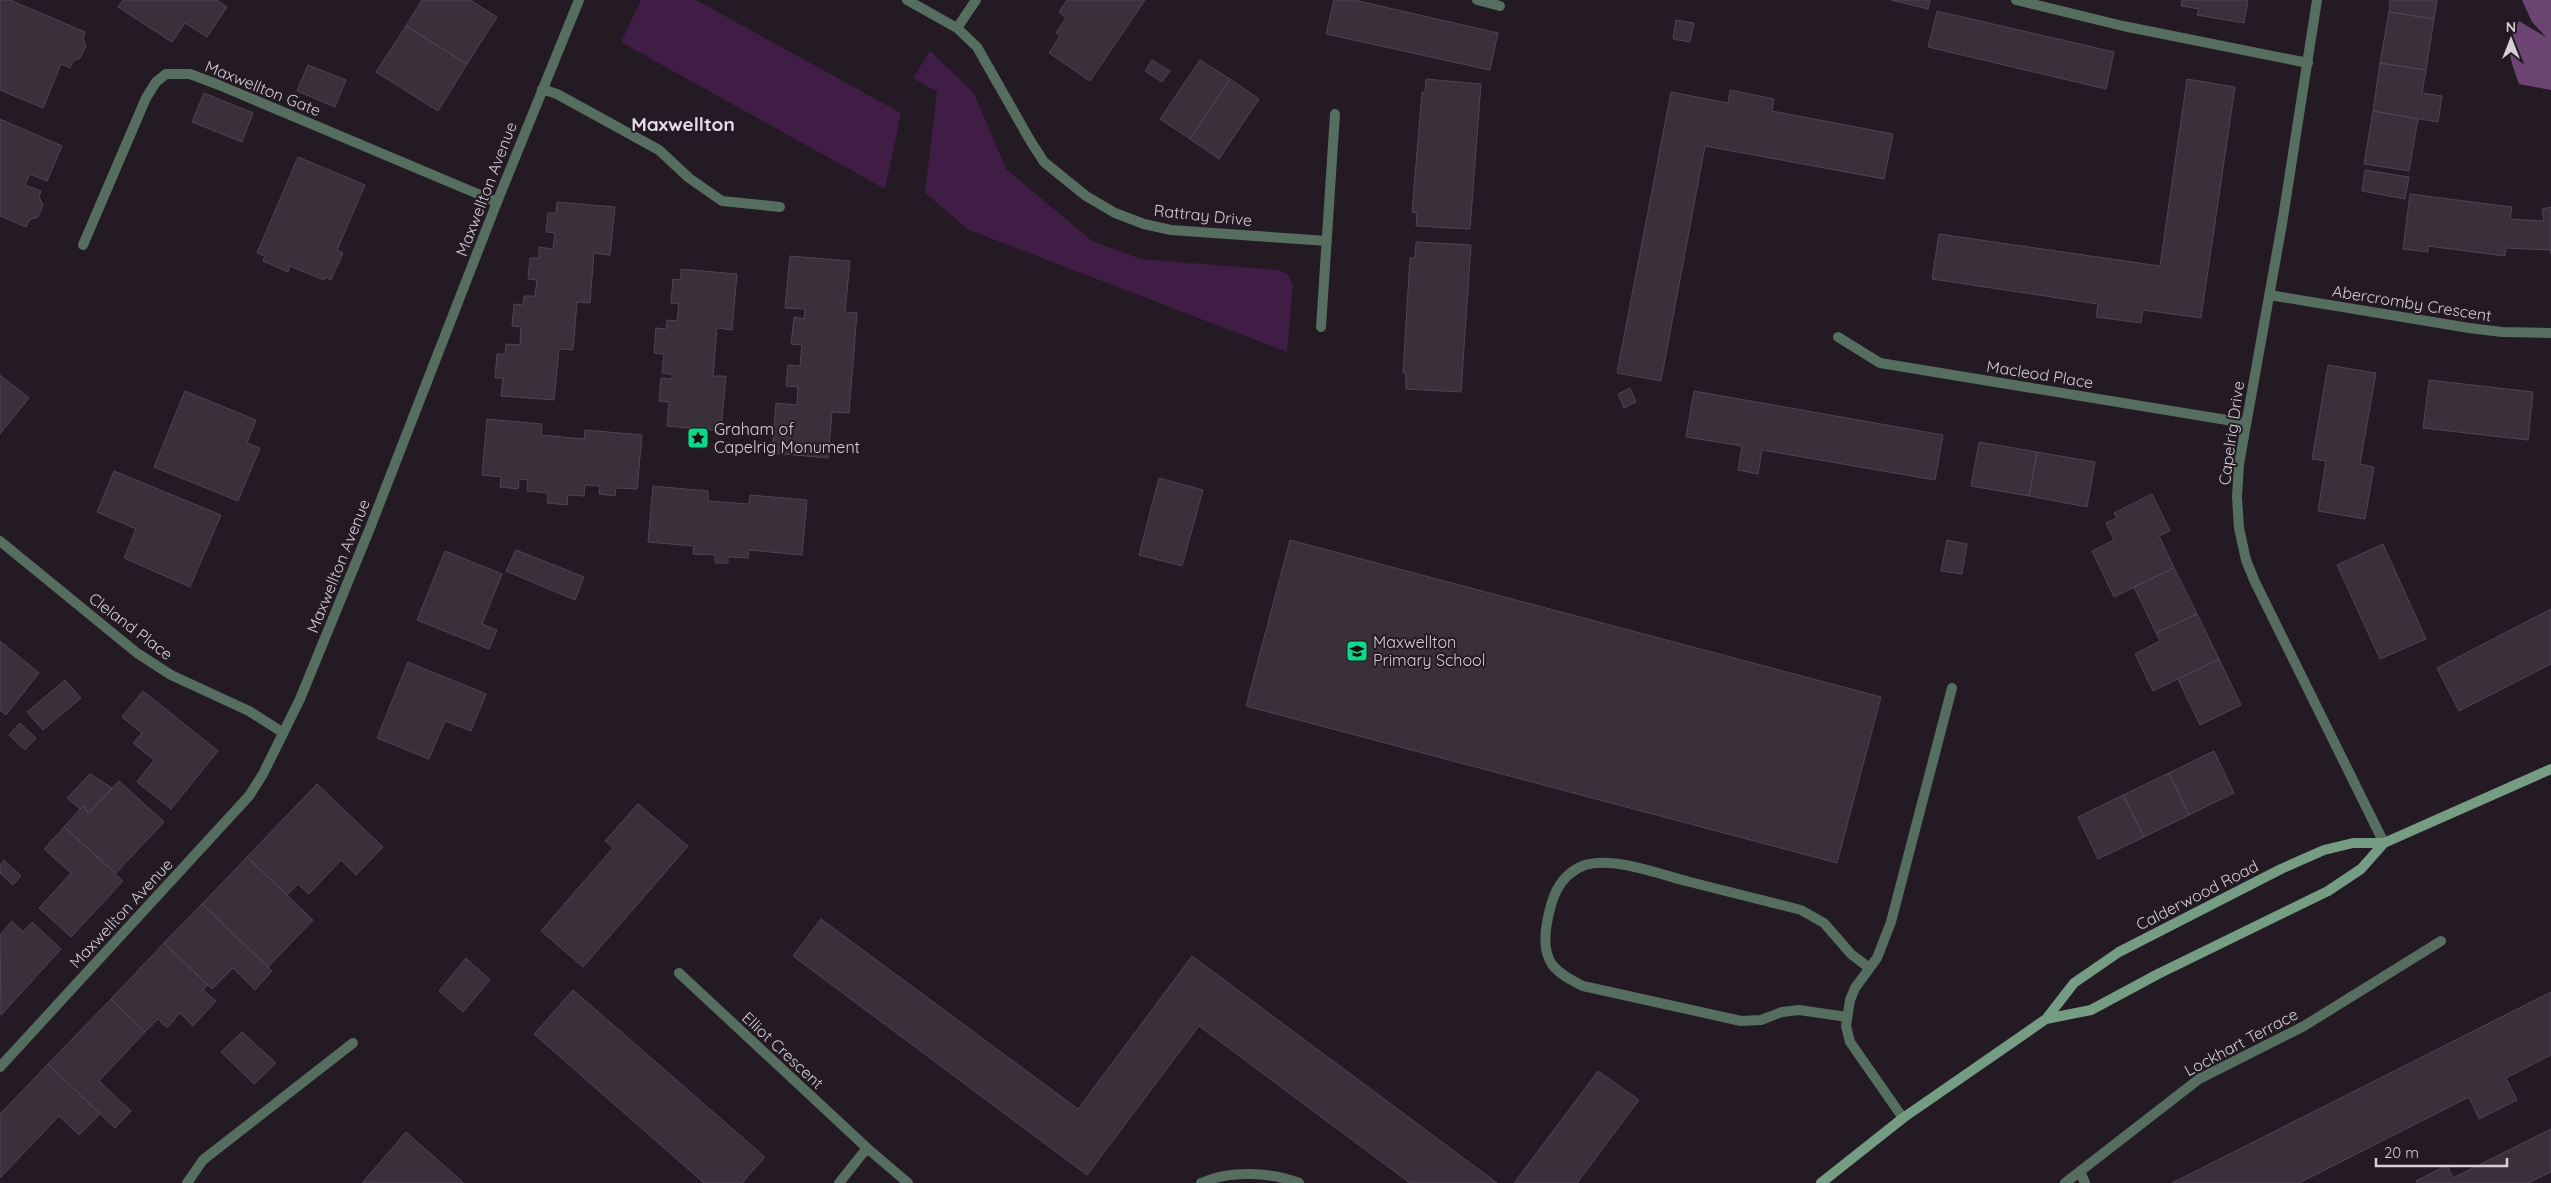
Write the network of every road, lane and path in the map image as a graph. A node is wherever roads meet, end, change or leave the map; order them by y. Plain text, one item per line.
1 (579, 0) edge
2 (907, 0) edge
3 (976, 0) edge
4 (1477, 0) edge
5 (2016, 0) edge
6 (2317, 0) edge
7 (1500, 6) dead end
8 (958, 28) junction
9 (2308, 63) junction
10 (542, 89) junction
11 (1335, 114) dead end
12 (497, 202) junction
13 (780, 208) dead end
14 (1327, 241) junction
15 (83, 245) dead end
16 (2269, 295) junction
17 (1321, 327) dead end
18 (2551, 333) edge
19 (1838, 337) dead end
20 (2245, 423) junction
21 (0, 541) edge
22 (1952, 688) dead end
23 (282, 732) junction
24 (2551, 769) edge
25 (2384, 843) junction
26 (2441, 941) dead end
27 (1868, 967) junction
28 (679, 973) dead end
29 (1846, 1017) junction
30 (2046, 1019) junction
31 (353, 1043) dead end
32 (0, 1067) edge
33 (1903, 1118) junction
34 (867, 1148) junction
35 (2080, 1171) junction
36 (187, 1183) edge
37 (839, 1183) edge
38 (908, 1183) edge
39 (1201, 1183) edge
40 (1299, 1183) edge
41 (1821, 1183) edge
42 (2065, 1183) edge
43 (2085, 1183) edge

1 - 10 street, Maxwellton Avenue
2 - 8 street, Rattray Drive
3 - 8 street
4 - 7 street
5 - 9 street
6 - 9 street, Capelrig Drive
8 - 14 street, Rattray Drive
9 - 16 street, Capelrig Drive
10 - 12 street, Maxwellton Avenue
10 - 13 street
11 - 14 street
12 - 15 street, Maxwellton Gate
12 - 23 street, Maxwellton Avenue
14 - 17 street
16 - 18 street, Abercromby Crescent
16 - 20 street, Capelrig Drive
19 - 20 street, Macleod Place
20 - 25 street, Capelrig Drive
21 - 23 street, Cleland Place
22 - 27 street
23 - 32 street, Maxwellton Avenue
24 - 25 street, Calderwood Road
25 - 30 street, Calderwood Road
25 - 30 street, Calderwood Road
26 - 35 street, Lockhart Terrace
27 - 29 street
27 - 29 street
28 - 34 street, Elliot Crescent
29 - 33 street
30 - 33 street, Calderwood Road
31 - 36 street
33 - 41 street, Calderwood Road
34 - 37 street
34 - 38 street, Elliot Crescent
35 - 42 street, Lockhart Terrace
35 - 43 street
39 - 40 street

